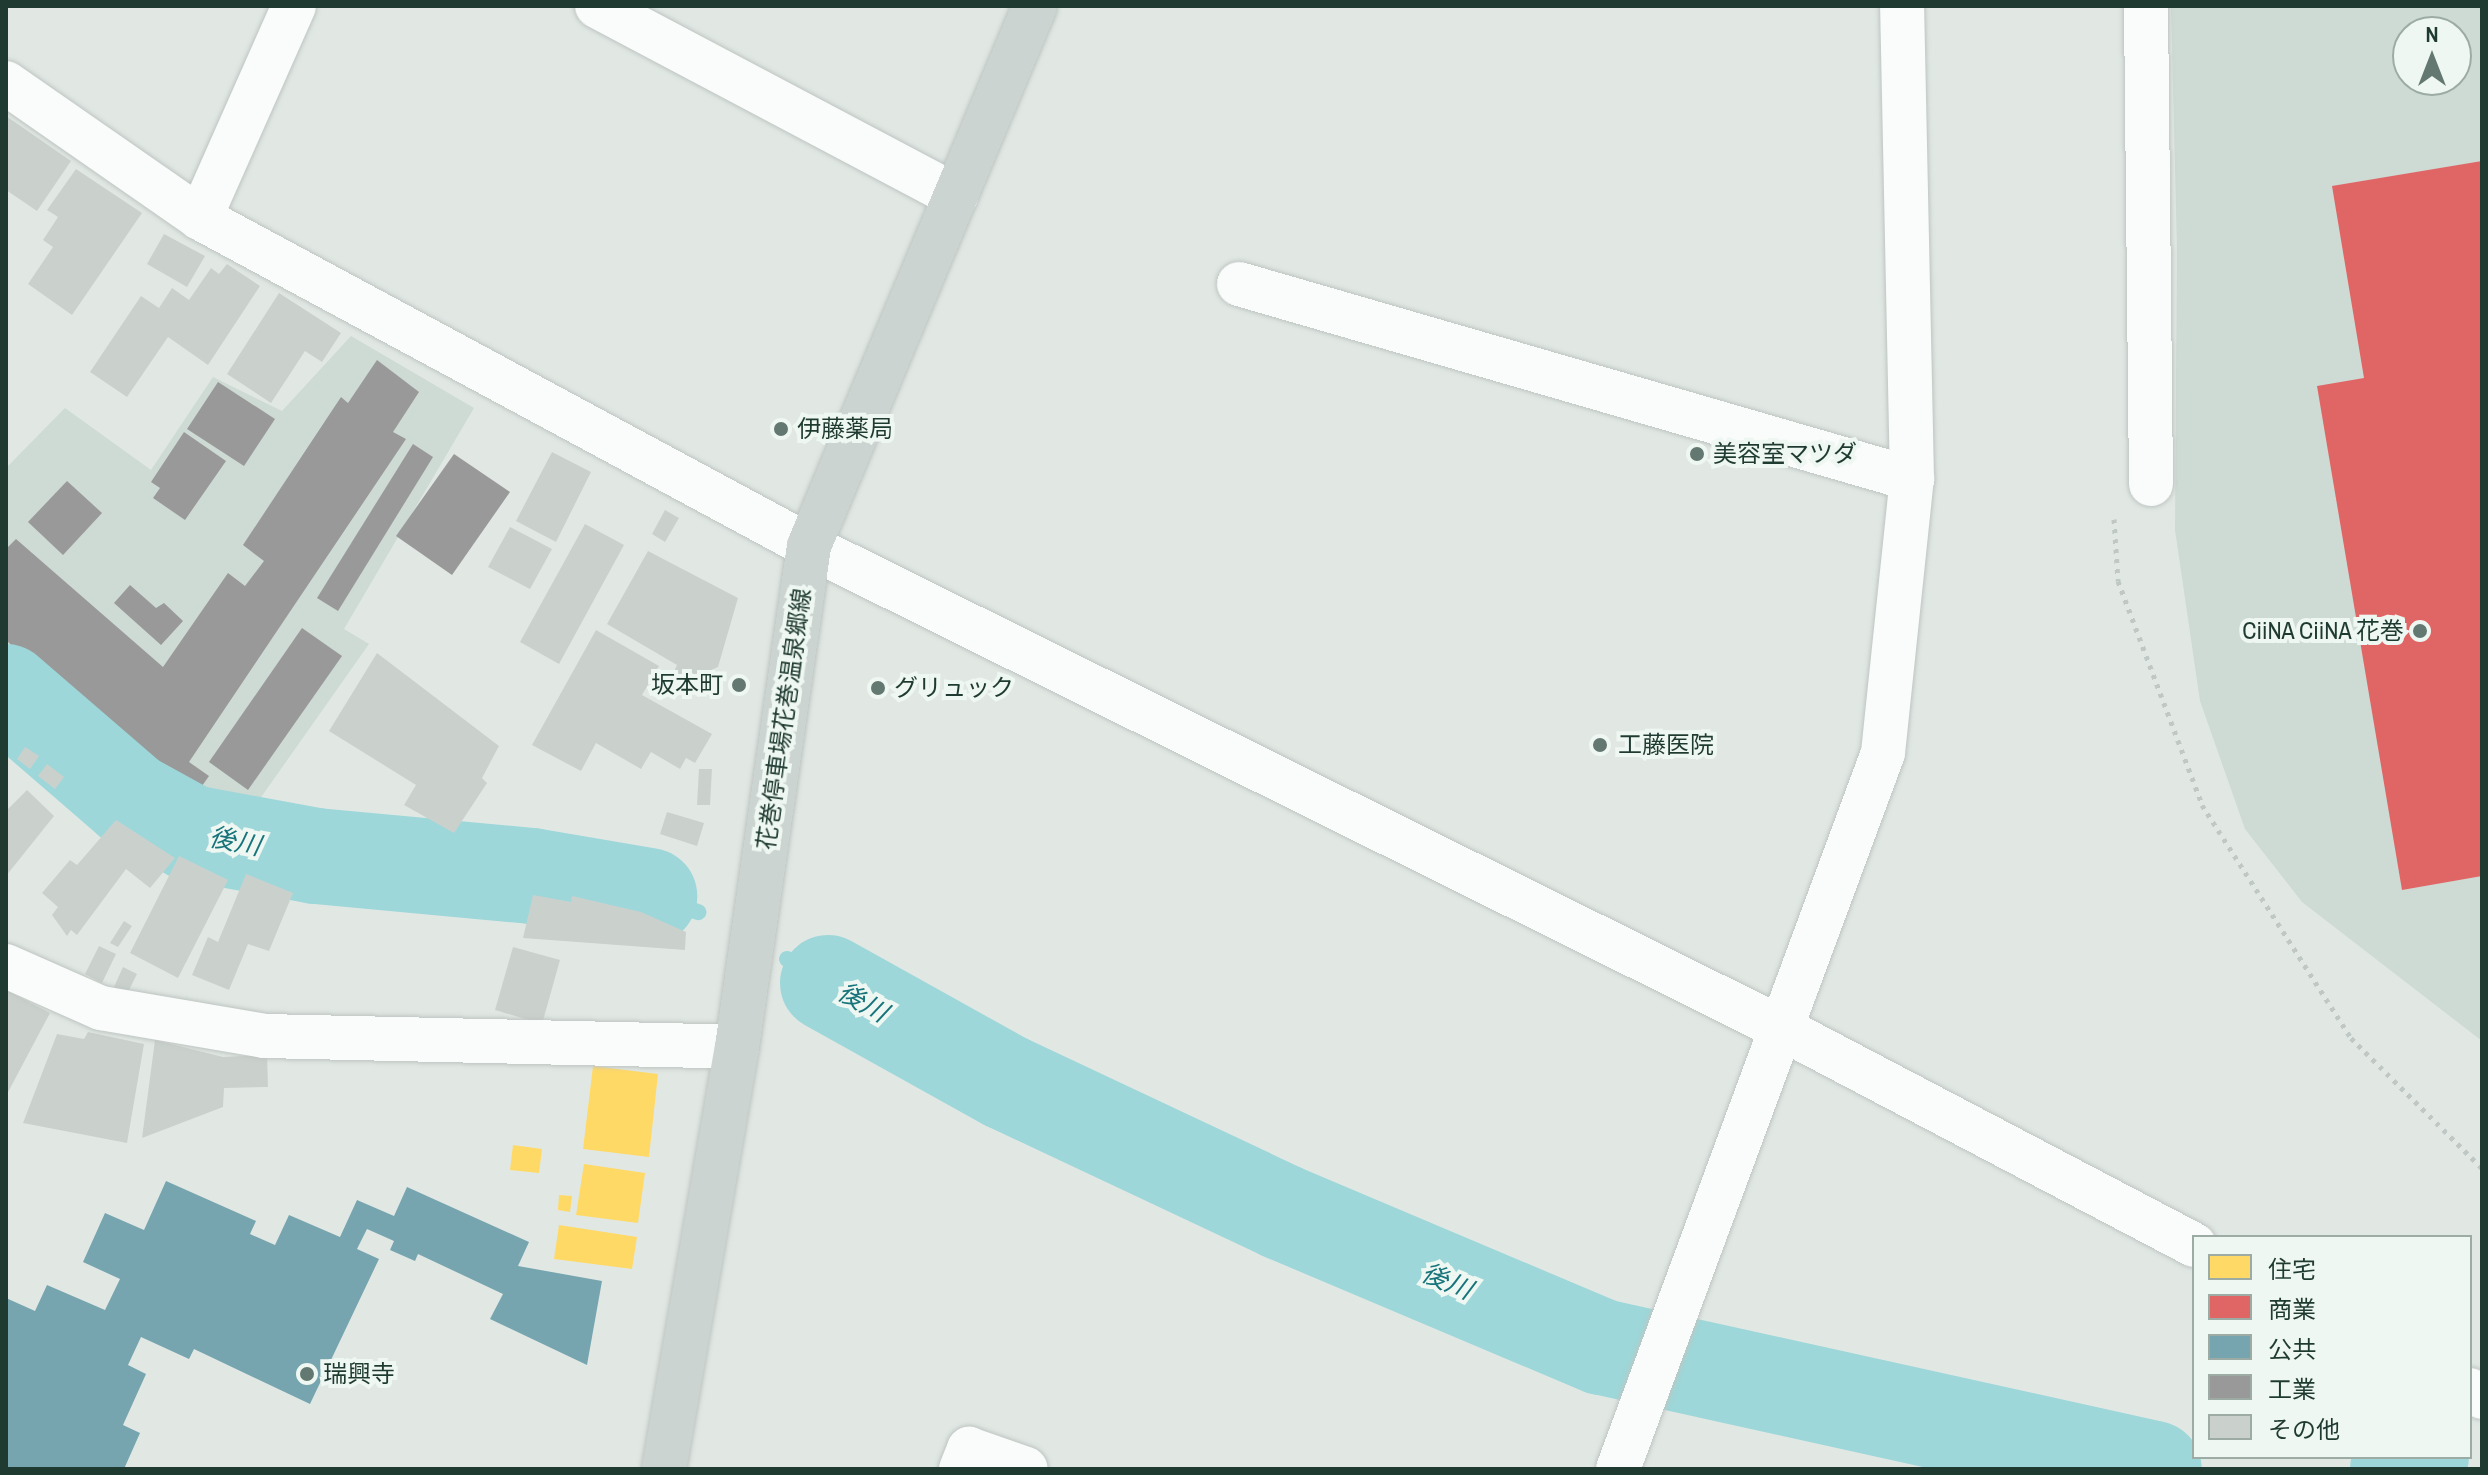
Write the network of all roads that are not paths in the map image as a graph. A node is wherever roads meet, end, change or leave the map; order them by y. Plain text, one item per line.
1 (294, 6) edge
2 (597, 6) edge
3 (1035, 6) edge
4 (1902, 6) edge
5 (2146, 6) edge
6 (6, 83) edge
7 (956, 196) junction
8 (200, 218) junction
9 (1239, 284) dead end
10 (1912, 479) junction
11 (2132, 494) road end
12 (809, 546) junction
13 (6, 966) edge
14 (1779, 1027) junction
15 (737, 1047) junction
16 (2192, 1244) edge
17 (664, 1469) edge
18 (961, 1469) edge
19 (1026, 1469) edge
20 (1618, 1469) edge

1 - 8 street
2 - 7 street
3 - 7 main road, 花巻停車場花巻温泉郷線
4 - 10 street
5 - 11 street
6 - 8 street
7 - 12 main road, 花巻停車場花巻温泉郷線
8 - 12 street
9 - 10 street
10 - 14 street
12 - 14 street
12 - 15 main road, 花巻停車場花巻温泉郷線
13 - 15 street
14 - 16 street
14 - 20 street
15 - 17 main road, 花巻停車場花巻温泉郷線
18 - 19 street

